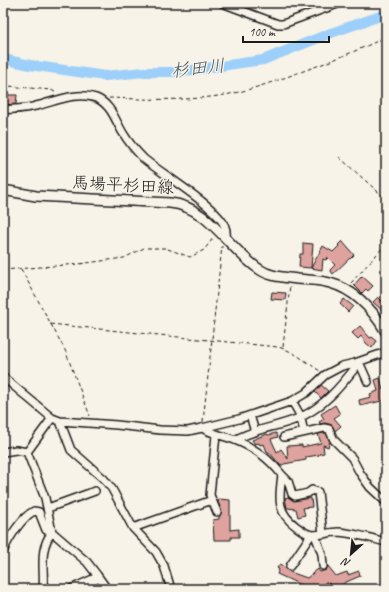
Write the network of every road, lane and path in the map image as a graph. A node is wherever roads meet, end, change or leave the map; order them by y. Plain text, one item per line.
1 (222, 3) edge
2 (340, 3) edge
3 (386, 37) edge
4 (3, 84) edge
5 (65, 98) junction
6 (109, 98) dead end
7 (3, 110) edge
8 (339, 157) dead end
9 (3, 190) edge
10 (386, 199) edge
11 (217, 234) dead end
12 (226, 239) junction
13 (386, 244) edge
14 (21, 269) junction
15 (3, 270) edge
16 (291, 278) junction
17 (346, 289) junction
18 (50, 324) junction
19 (386, 332) edge
20 (212, 340) junction
21 (283, 348) junction
22 (386, 352) edge
23 (357, 362) junction
24 (325, 375) junction
25 (3, 377) edge
26 (368, 382) dead end
27 (292, 401) junction
28 (250, 415) junction
29 (52, 418) junction
30 (301, 418) junction
31 (60, 421) junction
32 (90, 422) junction
33 (202, 428) junction
34 (255, 432) junction
35 (304, 432) junction
36 (216, 435) junction
37 (284, 437) dead end
38 (235, 440) junction
39 (3, 452) edge
40 (27, 452) junction
41 (282, 475) junction
42 (95, 491) dead end
43 (212, 500) junction
44 (386, 502) edge
45 (48, 508) junction
46 (217, 512) dead end
47 (133, 528) junction
48 (52, 532) junction
49 (323, 534) junction
50 (313, 535) junction
51 (386, 542) edge
52 (3, 552) edge
53 (290, 566) dead end
54 (323, 566) dead end
55 (96, 576) junction
56 (43, 589) edge
57 (71, 589) edge
58 (94, 589) edge
59 (107, 589) edge
60 (172, 589) edge

1 - 2 street
3 - 6 path
4 - 5 path
5 - 7 street
5 - 12 street
8 - 10 path
9 - 12 main road, 馬場平杉田線
11 - 14 path
12 - 16 main road, 馬場平杉田線
12 - 20 path
13 - 17 path
14 - 15 path
14 - 18 path
16 - 17 main road, 馬場平杉田線
16 - 21 path
17 - 19 main road, 馬場平杉田線
18 - 20 path
18 - 32 path
20 - 21 path
20 - 33 path
21 - 24 path
22 - 23 street
23 - 24 street
23 - 26 street
23 - 30 street
24 - 27 street
25 - 29 street
27 - 28 street
27 - 30 street
28 - 33 street
28 - 34 street
29 - 31 street
29 - 40 street
30 - 34 street
30 - 35 street
31 - 32 street
31 - 47 street
32 - 33 street
33 - 36 street
34 - 38 street
35 - 37 street
35 - 44 street
36 - 38 street
36 - 43 street
38 - 41 street
39 - 40 street
40 - 45 street
41 - 49 street
41 - 50 street
42 - 45 street
43 - 46 street
43 - 47 street
45 - 48 street
47 - 60 street
48 - 52 street
48 - 55 street
48 - 56 street
49 - 50 street
49 - 51 street
50 - 53 street
50 - 54 street
55 - 57 street
55 - 58 street
55 - 59 street

